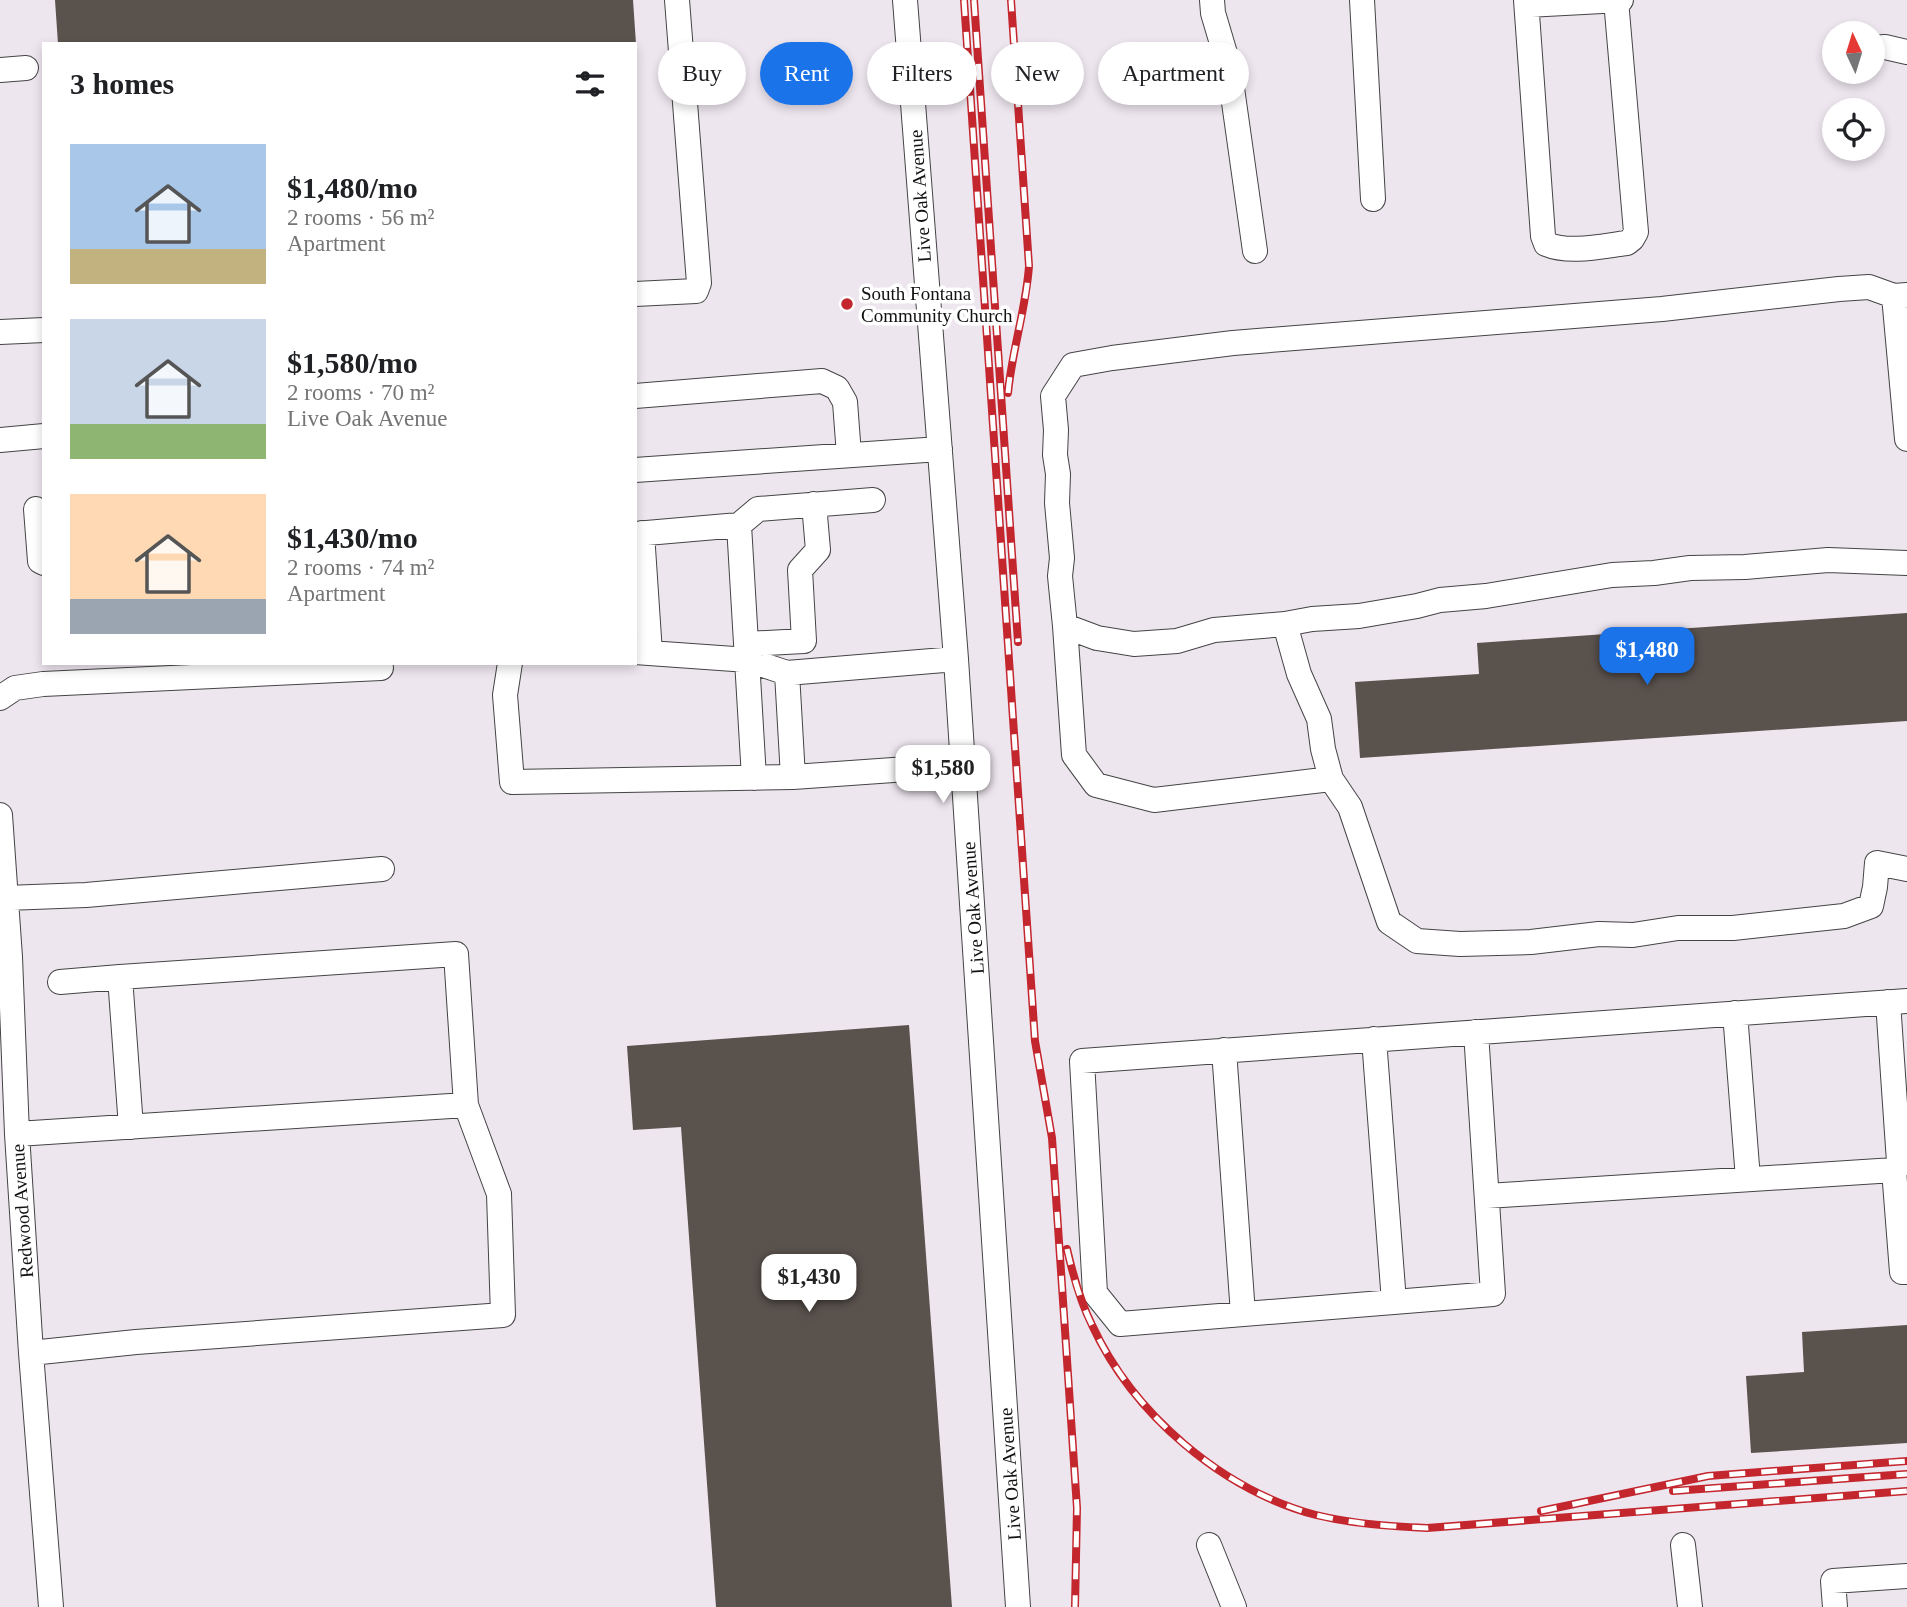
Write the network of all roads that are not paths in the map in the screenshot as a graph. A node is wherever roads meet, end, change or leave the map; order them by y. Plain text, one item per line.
1 (677, 0) edge
2 (905, 0) edge
3 (1212, 0) edge
4 (1362, 0) edge
5 (1618, 0) edge
6 (1527, 3) edge
7 (1885, 47) edge
8 (1907, 52) edge
9 (26, 68) dead end
10 (0, 70) edge
11 (1373, 199) dead end
12 (1255, 251) dead end
13 (637, 294) edge
14 (1900, 296) edge
15 (42, 330) edge
16 (0, 332) edge
17 (637, 396) edge
18 (42, 436) edge
19 (1907, 439) edge
20 (0, 440) edge
21 (940, 449) junction
22 (849, 456) junction
23 (637, 470) edge
24 (873, 500) dead end
25 (814, 504) junction
26 (36, 509) dead end
27 (739, 525) junction
28 (638, 533) edge
29 (42, 562) edge
30 (1907, 563) edge
31 (1285, 624) junction
32 (1065, 626) junction
33 (643, 652) edge
34 (748, 652) junction
35 (956, 659) junction
36 (510, 665) edge
37 (381, 668) dead end
38 (787, 673) junction
39 (0, 698) edge
40 (964, 767) junction
41 (793, 777) junction
42 (754, 778) junction
43 (1331, 779) junction
44 (0, 814) edge
45 (0, 826) edge
46 (382, 869) dead end
47 (1907, 869) edge
48 (6, 898) junction
49 (5, 957) edge
50 (120, 977) junction
51 (60, 982) dead end
52 (1898, 1002) edge
53 (1735, 1013) junction
54 (1476, 1032) junction
55 (1374, 1039) junction
56 (1224, 1050) junction
57 (467, 1105) junction
58 (131, 1127) junction
59 (17, 1134) junction
60 (1894, 1170) junction
61 (1748, 1180) junction
62 (1487, 1196) junction
63 (1907, 1272) edge
64 (1394, 1302) junction
65 (1243, 1314) junction
66 (31, 1353) junction
67 (1209, 1545) dead end
68 (1683, 1545) dead end
69 (1907, 1576) edge
70 (51, 1607) edge
71 (1018, 1607) edge
72 (1234, 1607) edge
73 (1690, 1607) edge
74 (1835, 1607) edge

1 - 13 street
2 - 21 street, Live Oak Avenue
3 - 12 street
4 - 11 street
5 - 6 street
5 - 6 street
7 - 8 street
9 - 10 street
14 - 19 street
14 - 32 street
15 - 16 street
17 - 22 street
18 - 20 street
21 - 22 street
21 - 35 street, Live Oak Avenue
22 - 23 street
24 - 25 street
25 - 27 street
25 - 34 street
26 - 29 street
27 - 28 street
27 - 34 street
28 - 33 street
30 - 31 street
31 - 32 street
31 - 43 street
32 - 43 street
33 - 34 street
34 - 38 street
34 - 42 street
35 - 38 street
35 - 40 street, Live Oak Avenue
36 - 42 street
37 - 39 street
38 - 41 street
40 - 41 street
40 - 71 street, Live Oak Avenue
41 - 42 street
43 - 47 street
44 - 45 street, Redwood Avenue
45 - 48 street, Redwood Avenue
46 - 48 street
48 - 49 street, Redwood Avenue
49 - 59 street, Redwood Avenue
50 - 51 street
50 - 57 street
50 - 58 street
52 - 53 street
52 - 60 street
53 - 54 street
53 - 61 street
54 - 55 street
54 - 62 street
55 - 56 street
55 - 64 street
56 - 65 street
56 - 65 street
57 - 58 street
57 - 66 street
58 - 59 street
59 - 66 street, Redwood Avenue
60 - 61 street
60 - 63 street
61 - 62 street
62 - 64 street
64 - 65 street
66 - 70 street, Redwood Avenue
67 - 72 street
68 - 73 street
69 - 74 street

